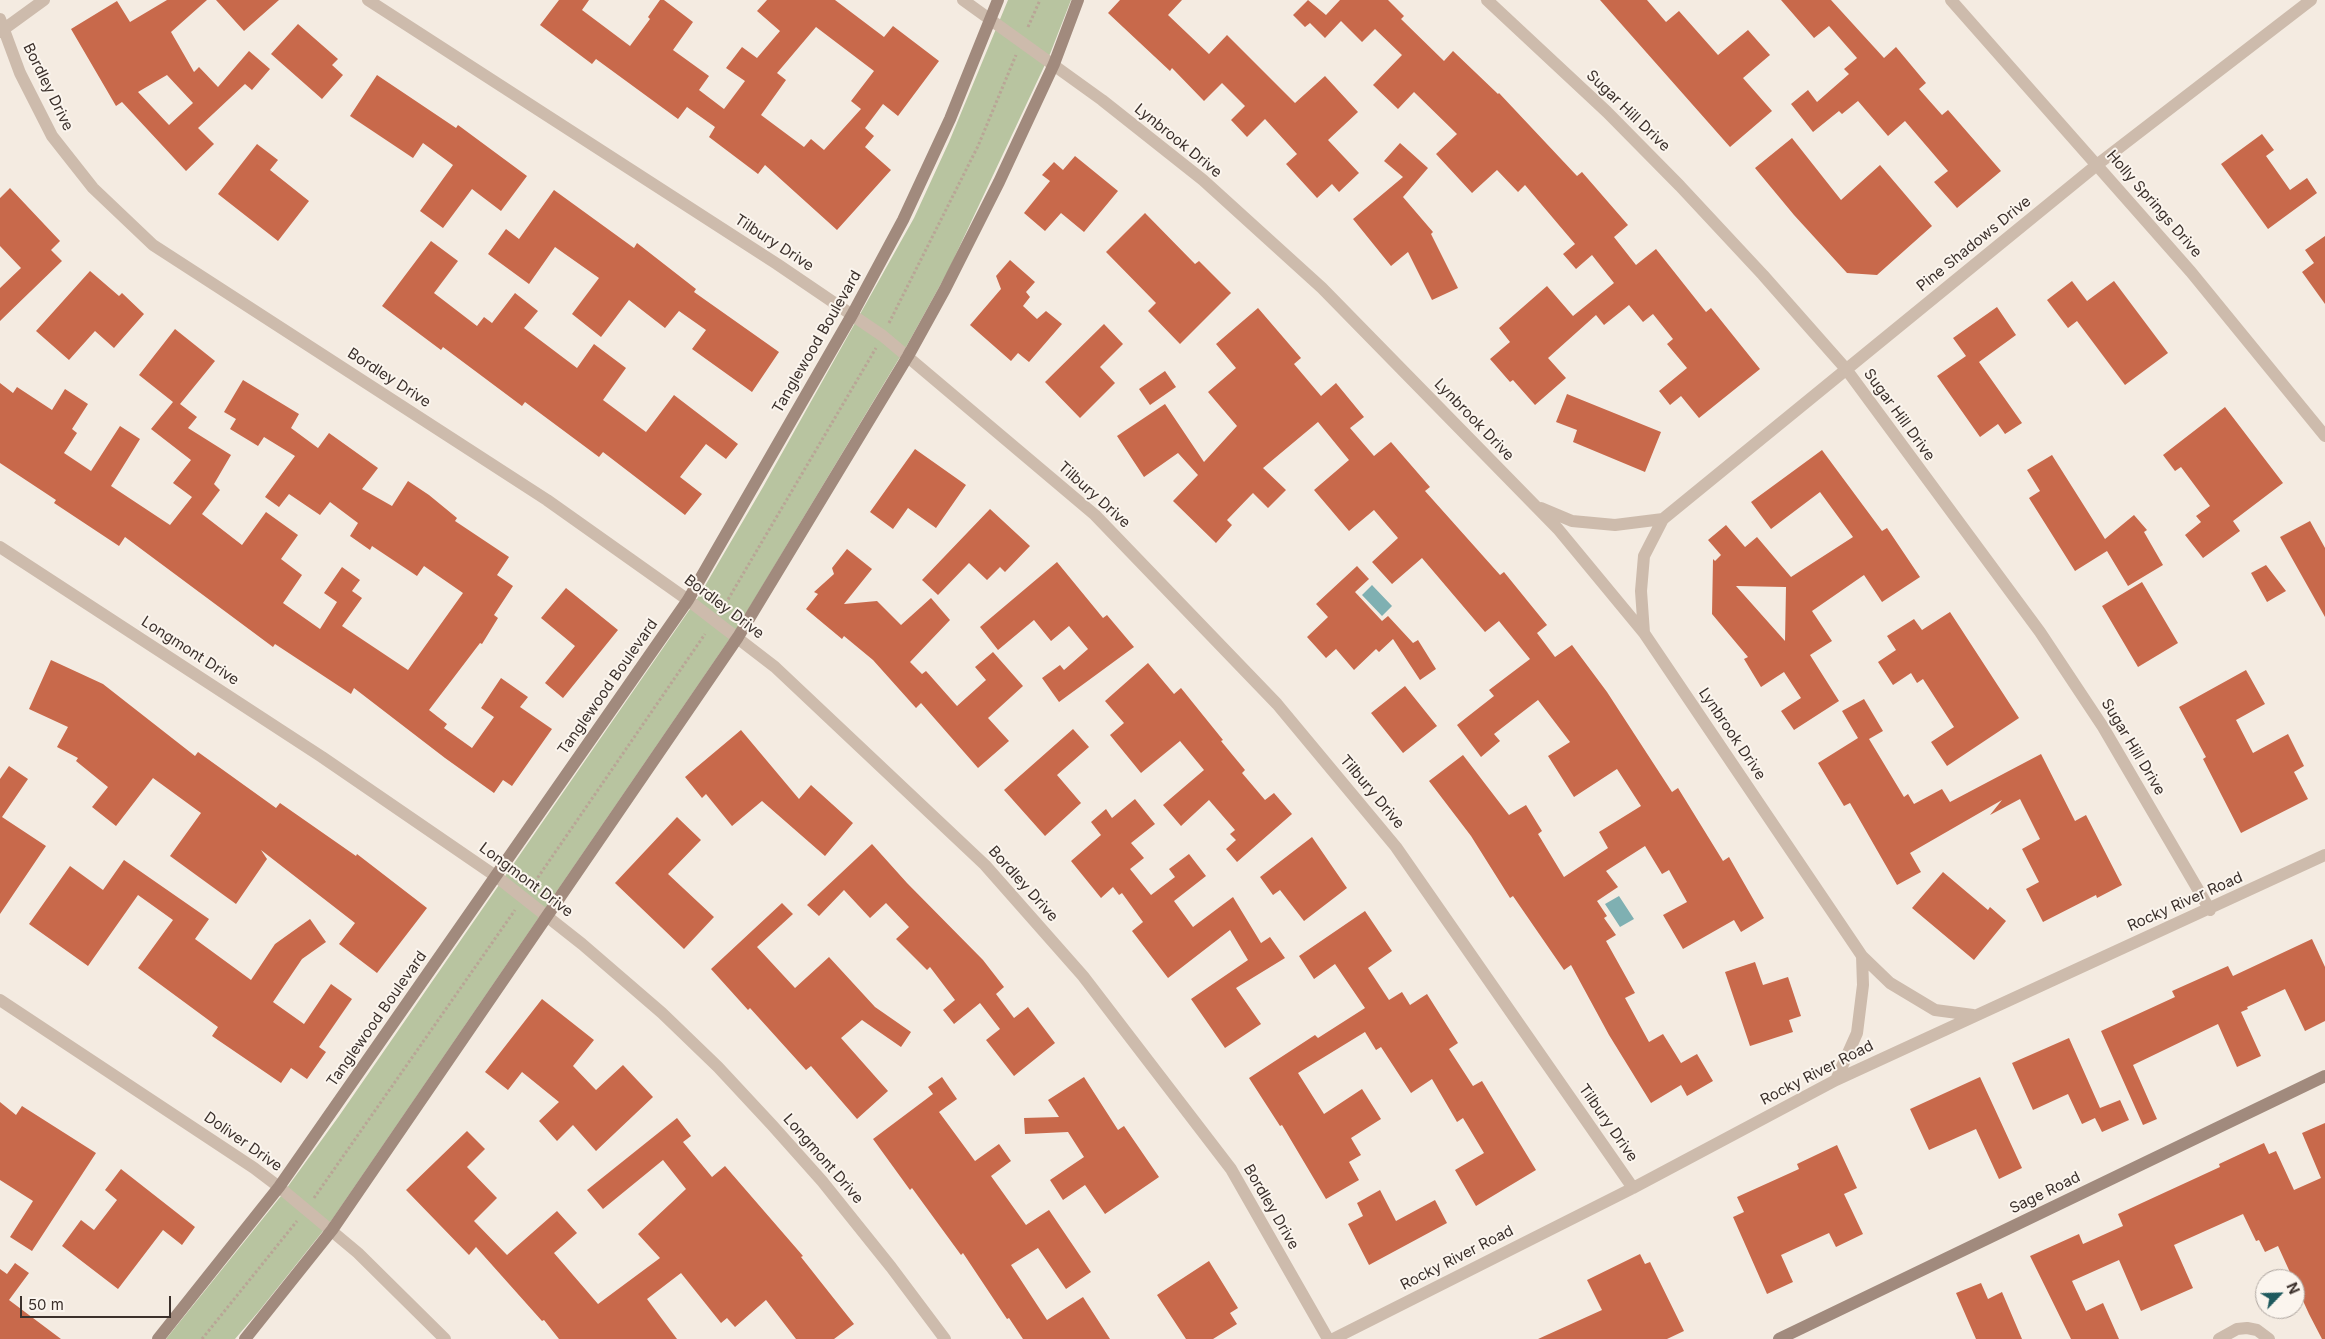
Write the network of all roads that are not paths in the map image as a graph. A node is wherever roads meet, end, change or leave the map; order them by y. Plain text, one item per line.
1 (44, 0) edge
2 (368, 0) edge
3 (963, 0) edge
4 (998, 0) edge
5 (1078, 0) edge
6 (1486, 0) edge
7 (1950, 0) edge
8 (2311, 0) edge
9 (991, 19) junction
10 (1, 27) edge
11 (1054, 64) junction
12 (2098, 164) junction
13 (852, 315) junction
14 (908, 356) junction
15 (1846, 370) junction
16 (2325, 436) edge
17 (1535, 505) junction
18 (1663, 519) junction
19 (0, 546) edge
20 (688, 600) junction
21 (1644, 633) junction
22 (738, 637) junction
23 (2325, 856) edge
24 (497, 877) junction
25 (2210, 910) junction
26 (547, 916) junction
27 (1862, 956) junction
28 (0, 1000) edge
29 (1973, 1015) junction
30 (2325, 1076) edge
31 (1836, 1080) junction
32 (279, 1187) junction
33 (1634, 1188) junction
34 (332, 1230) junction
35 (158, 1339) edge
36 (245, 1339) edge
37 (445, 1339) edge
38 (945, 1339) edge
39 (1328, 1339) edge
40 (1333, 1339) edge
41 (1779, 1339) edge
42 (2219, 1339) edge
43 (2269, 1339) edge

1 - 10 street
2 - 13 street, Tilbury Drive
3 - 9 street, Lynbrook Drive
4 - 9 street, Tanglewood Boulevard
5 - 11 street
6 - 15 street, Sugar Hill Drive
7 - 12 street, Holly Springs Drive
8 - 12 street, Pine Shadows Drive
9 - 11 street, Lynbrook Drive
9 - 13 street, Tanglewood Boulevard
10 - 20 street, Bordley Drive
11 - 14 street
11 - 17 street, Lynbrook Drive
12 - 15 street, Pine Shadows Drive
12 - 16 street, Holly Springs Drive
13 - 14 street, Tilbury Drive
13 - 20 street, Tanglewood Boulevard
14 - 22 street
14 - 33 street, Tilbury Drive
15 - 18 street, Pine Shadows Drive
15 - 25 street, Sugar Hill Drive
17 - 18 street
17 - 21 street, Lynbrook Drive
18 - 21 street, Pine Shadows Drive
19 - 24 street, Longmont Drive
20 - 22 street, Bordley Drive
20 - 24 street, Tanglewood Boulevard
21 - 27 street, Lynbrook Drive
22 - 26 street
22 - 39 street, Bordley Drive
23 - 25 street, Rocky River Road
24 - 26 street, Longmont Drive
24 - 32 street, Tanglewood Boulevard
25 - 29 street, Rocky River Road
26 - 34 street
26 - 38 street, Longmont Drive
27 - 29 street, Lynbrook Drive
27 - 31 street
28 - 32 street, Doliver Drive
29 - 31 street, Rocky River Road
30 - 41 street, Sage Road
31 - 33 street, Rocky River Road
32 - 34 street, Doliver Drive
32 - 35 street, Tanglewood Boulevard
33 - 40 street, Rocky River Road
34 - 36 street
34 - 37 street, Doliver Drive
42 - 43 street

